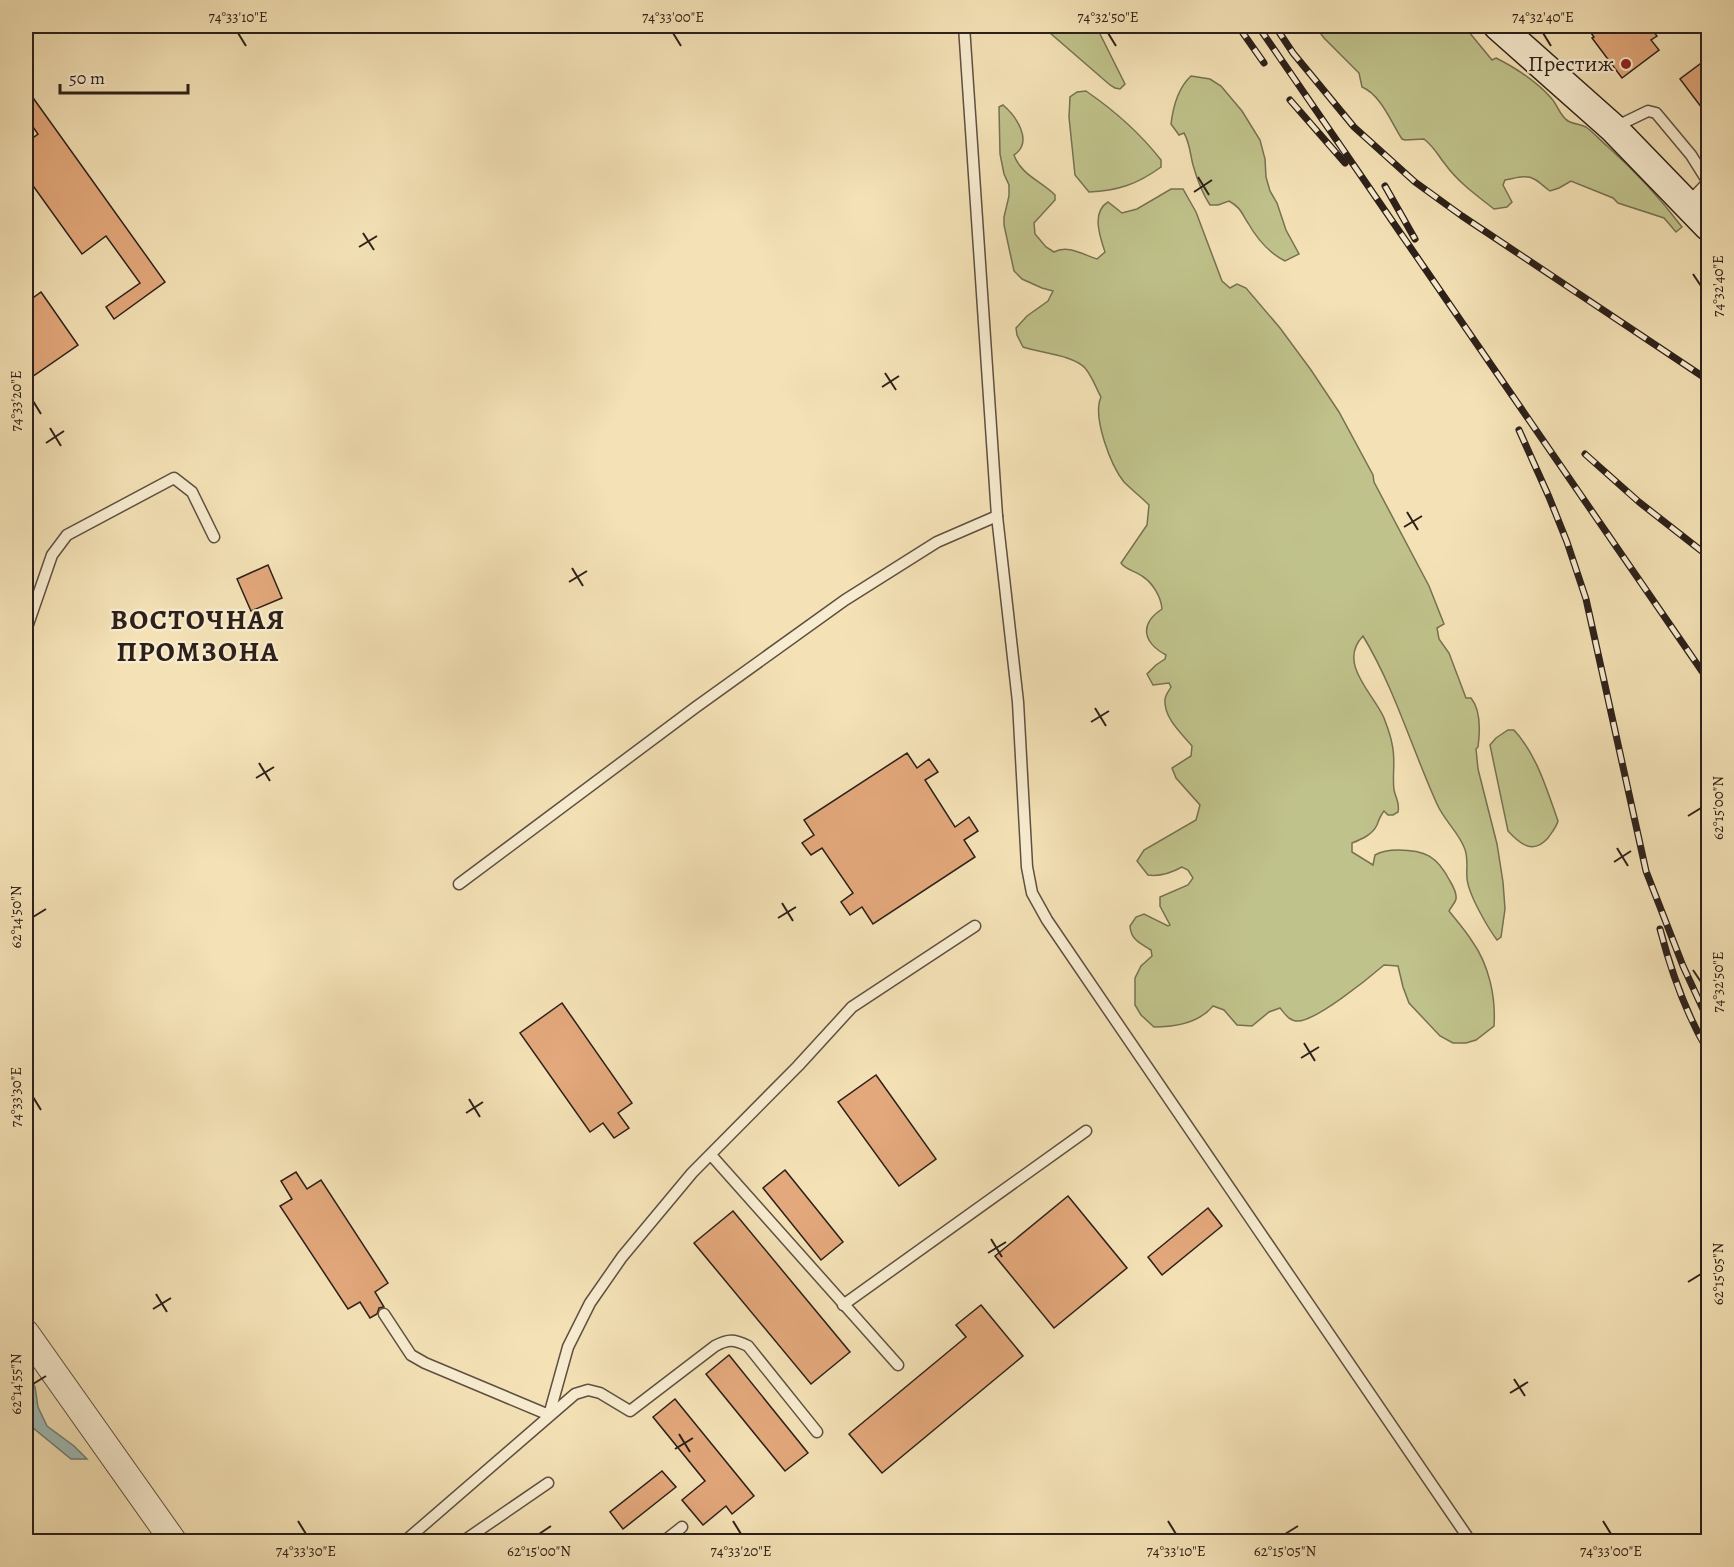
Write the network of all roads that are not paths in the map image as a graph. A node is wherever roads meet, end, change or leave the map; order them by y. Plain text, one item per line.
1 (964, 26) edge
2 (1498, 26) edge
3 (1613, 128) junction
4 (1708, 182) edge
5 (1687, 203) junction
6 (1708, 226) edge
7 (997, 516) junction
8 (214, 537) dead end
9 (26, 630) edge
10 (459, 884) dead end
11 (975, 926) dead end
12 (1086, 1131) dead end
13 (711, 1155) junction
14 (843, 1305) junction
15 (384, 1314) dead end
16 (26, 1333) edge
17 (898, 1365) dead end
18 (549, 1415) junction
19 (817, 1432) dead end
20 (548, 1483) dead end
21 (682, 1527) dead end
22 (174, 1542) edge
23 (404, 1542) edge
24 (462, 1542) edge
25 (663, 1542) edge
26 (1471, 1542) edge

1 - 7 lane
2 - 3 main road
3 - 4 lane
3 - 5 main road
4 - 5 lane
5 - 6 main road
7 - 10 lane
7 - 26 lane
8 - 9 lane
11 - 13 lane
12 - 14 lane
13 - 14 lane
13 - 18 lane
14 - 17 lane
15 - 18 lane
16 - 22 street
18 - 19 lane
18 - 23 lane
20 - 24 lane
21 - 25 lane

